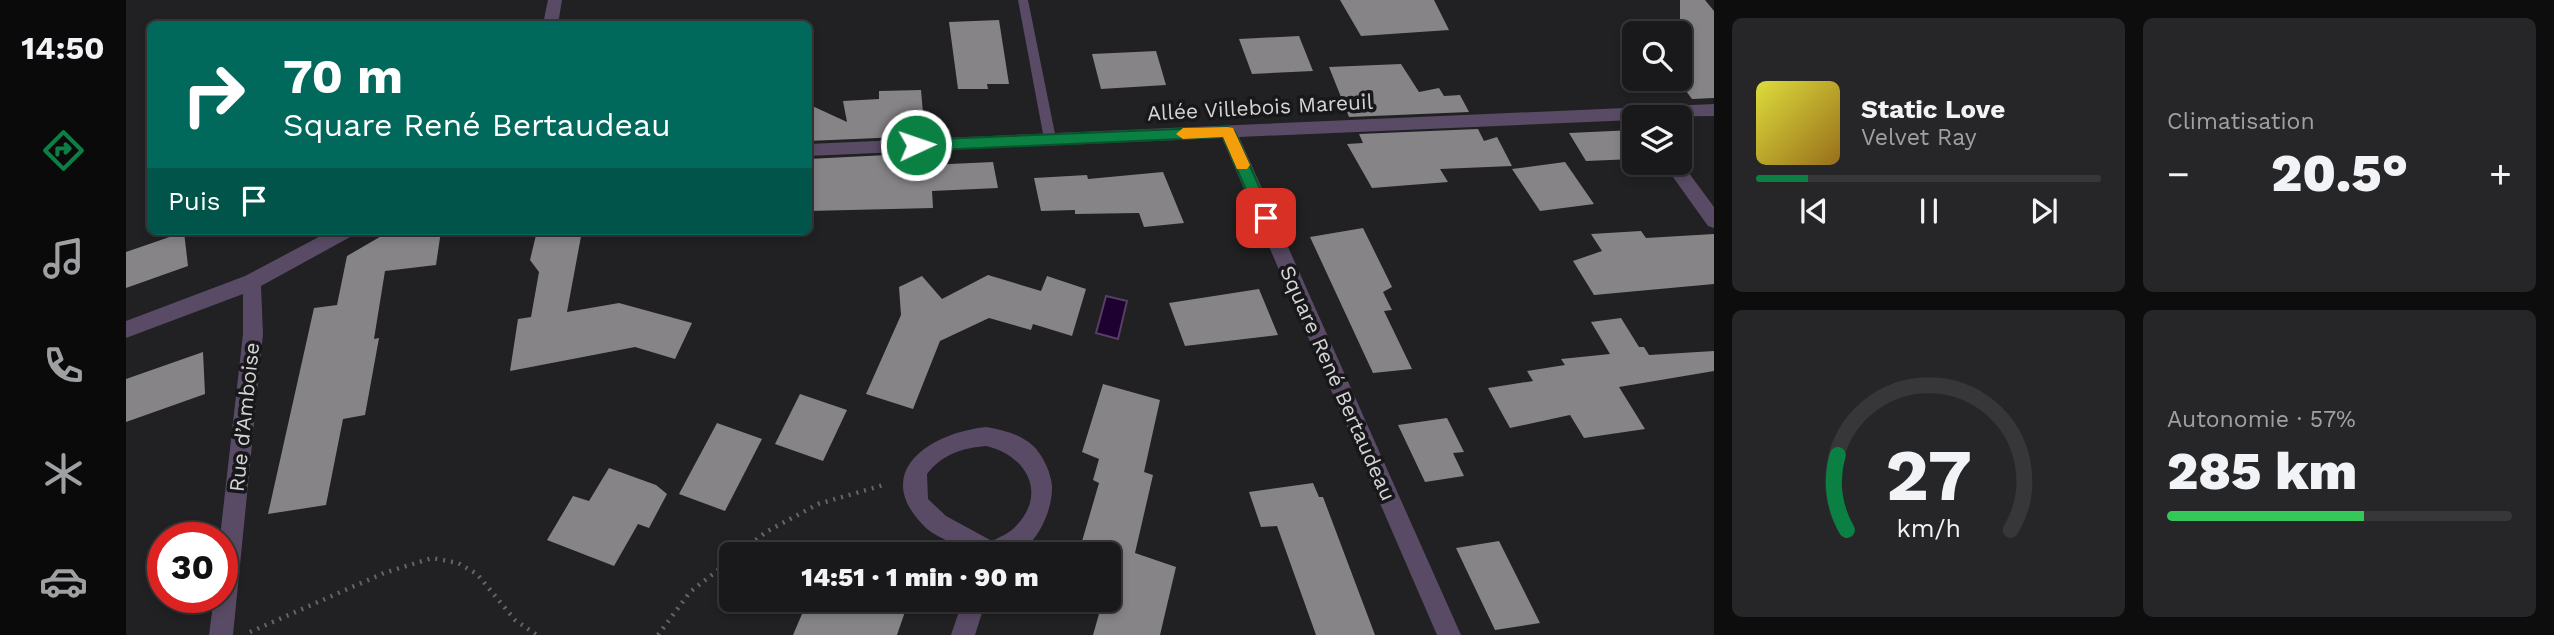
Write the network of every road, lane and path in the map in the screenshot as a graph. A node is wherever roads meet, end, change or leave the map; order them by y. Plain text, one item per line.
1 (555, 0) edge
2 (1023, 0) edge
3 (552, 21) edge
4 (1714, 110) edge
5 (1692, 112) edge
6 (1622, 117) edge
7 (1228, 132) junction
8 (1050, 139) junction
9 (812, 150) edge
10 (1681, 175) edge
11 (1714, 221) edge
12 (339, 235) edge
13 (253, 282) junction
14 (126, 330) edge
15 (916, 476) junction
16 (753, 542) edge
17 (971, 542) edge
18 (1011, 542) edge
19 (719, 569) edge
20 (971, 612) edge
21 (221, 635) edge
22 (244, 635) edge
23 (537, 635) edge
24 (658, 635) edge
25 (963, 635) edge
26 (1449, 635) edge

1 - 3 street
2 - 8 lane
4 - 5 street, Allée Villebois Mareuil
6 - 7 street, Allée Villebois Mareuil
7 - 8 street, Allée Villebois Mareuil
7 - 26 street, Square René Bertaudeau
8 - 9 street, Allée Villebois Mareuil
10 - 11 street
12 - 13 street
13 - 14 street
13 - 21 street, Rue d’Amboise
15 - 16 path
15 - 17 street
15 - 18 street
19 - 24 path
20 - 25 street
22 - 23 path

